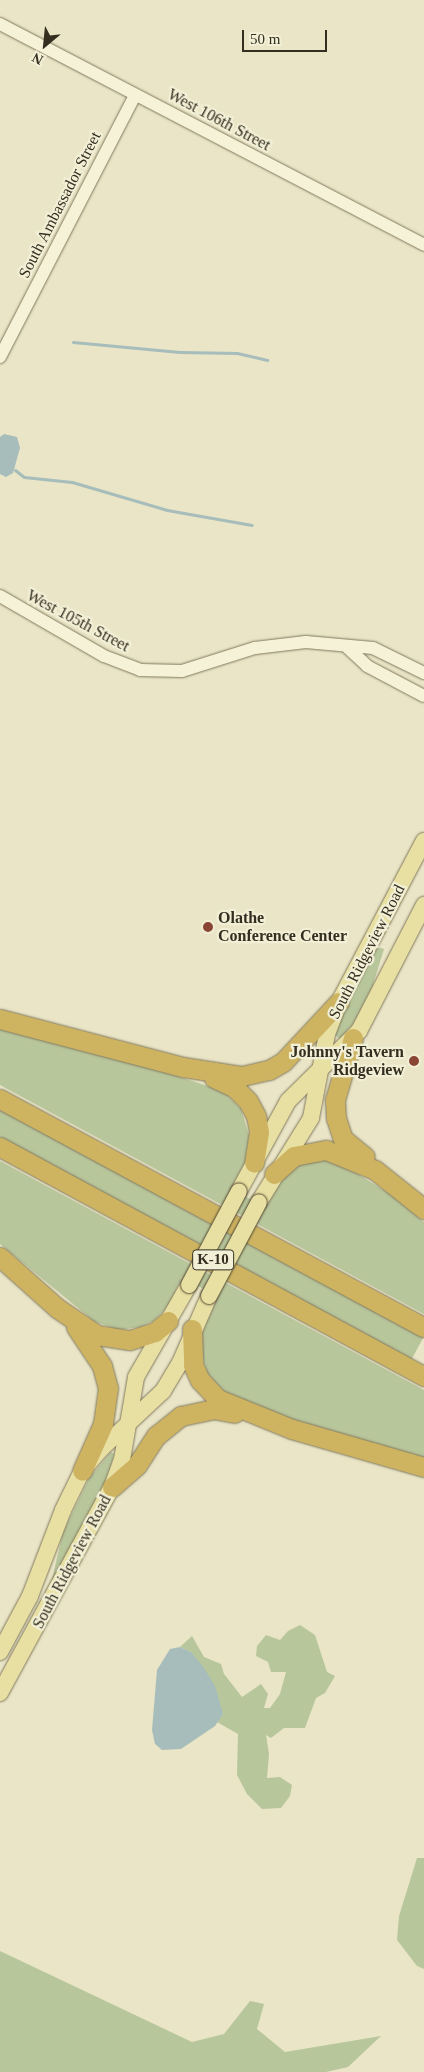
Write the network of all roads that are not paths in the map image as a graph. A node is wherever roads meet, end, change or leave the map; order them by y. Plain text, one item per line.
1 (0, 24) edge
2 (136, 95) junction
3 (424, 245) edge
4 (0, 357) edge
5 (0, 596) edge
6 (348, 648) junction
7 (424, 673) edge
8 (424, 696) edge
9 (424, 841) edge
10 (424, 905) edge
11 (339, 1002) junction
12 (0, 1019) edge
13 (353, 1038) junction
14 (323, 1066) junction
15 (182, 1067) junction
16 (0, 1099) edge
17 (0, 1147) edge
18 (254, 1163) junction
19 (375, 1170) junction
20 (274, 1174) junction
21 (424, 1209) edge
22 (0, 1258) edge
23 (57, 1308) junction
24 (168, 1321) junction
25 (424, 1327) edge
26 (192, 1329) junction
27 (424, 1376) edge
28 (127, 1425) junction
29 (292, 1429) junction
30 (424, 1467) edge
31 (82, 1471) junction
32 (112, 1487) junction
33 (0, 1652) edge
34 (0, 1693) edge

1 - 2 street, West 106th Street
2 - 3 street, West 106th Street
2 - 4 street, South Ambassador Street
5 - 6 street, West 105th Street
6 - 7 street, West 105th Street
6 - 8 street
9 - 11 main road, South Ridgeview Road
10 - 13 main road, South Ridgeview Road
11 - 14 main road, South Ridgeview Road
11 - 15 highway
12 - 15 highway
13 - 14 main road, South Ridgeview Road
13 - 19 highway
14 - 18 main road, South Ridgeview Road
14 - 20 main road, South Ridgeview Road
15 - 18 highway
16 - 25 highway, K-10
17 - 27 highway, K-10
18 - 24 main road, South Ridgeview Road, bridge
19 - 20 highway
19 - 21 highway
20 - 26 main road, South Ridgeview Road, bridge
22 - 23 highway
23 - 24 highway
23 - 31 highway
24 - 28 main road, South Ridgeview Road
26 - 28 main road, South Ridgeview Road
26 - 29 highway
28 - 31 main road, South Ridgeview Road
28 - 32 main road, South Ridgeview Road
29 - 30 highway
29 - 32 highway
31 - 33 main road, South Ridgeview Road
32 - 34 main road, South Ridgeview Road

